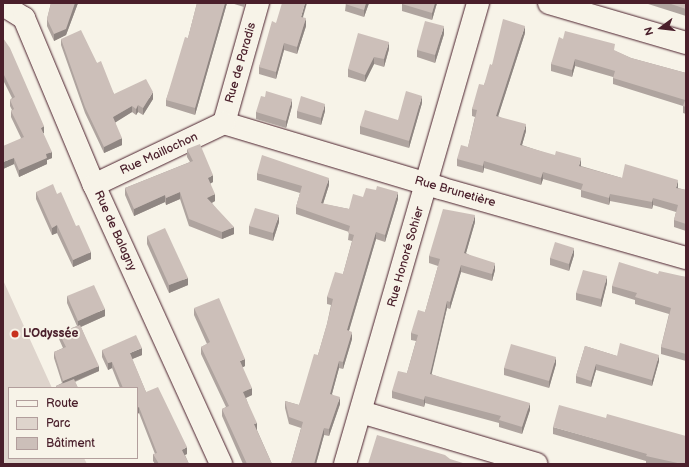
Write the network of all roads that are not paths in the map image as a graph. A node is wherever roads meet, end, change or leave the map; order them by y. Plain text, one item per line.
1 (258, 3) edge
2 (478, 3) edge
3 (549, 3) edge
4 (3, 5) edge
5 (26, 11) edge
6 (686, 43) edge
7 (224, 123) junction
8 (427, 184) junction
9 (94, 185) junction
10 (686, 258) edge
11 (361, 412) junction
12 (221, 464) edge
13 (345, 464) edge
14 (536, 464) edge

1 - 7 street, Rue de Paradis
2 - 8 street, Rue Honoré Sohier
3 - 6 street
4 - 5 street, Rue de Balagny
5 - 9 street, Rue de Balagny
7 - 8 street, Rue Brunetière
7 - 9 street, Rue Maillochon
8 - 10 street, Rue Brunetière
8 - 11 street, Rue Honoré Sohier
9 - 12 street, Rue de Balagny
11 - 13 street, Rue Honoré Sohier
11 - 14 street

